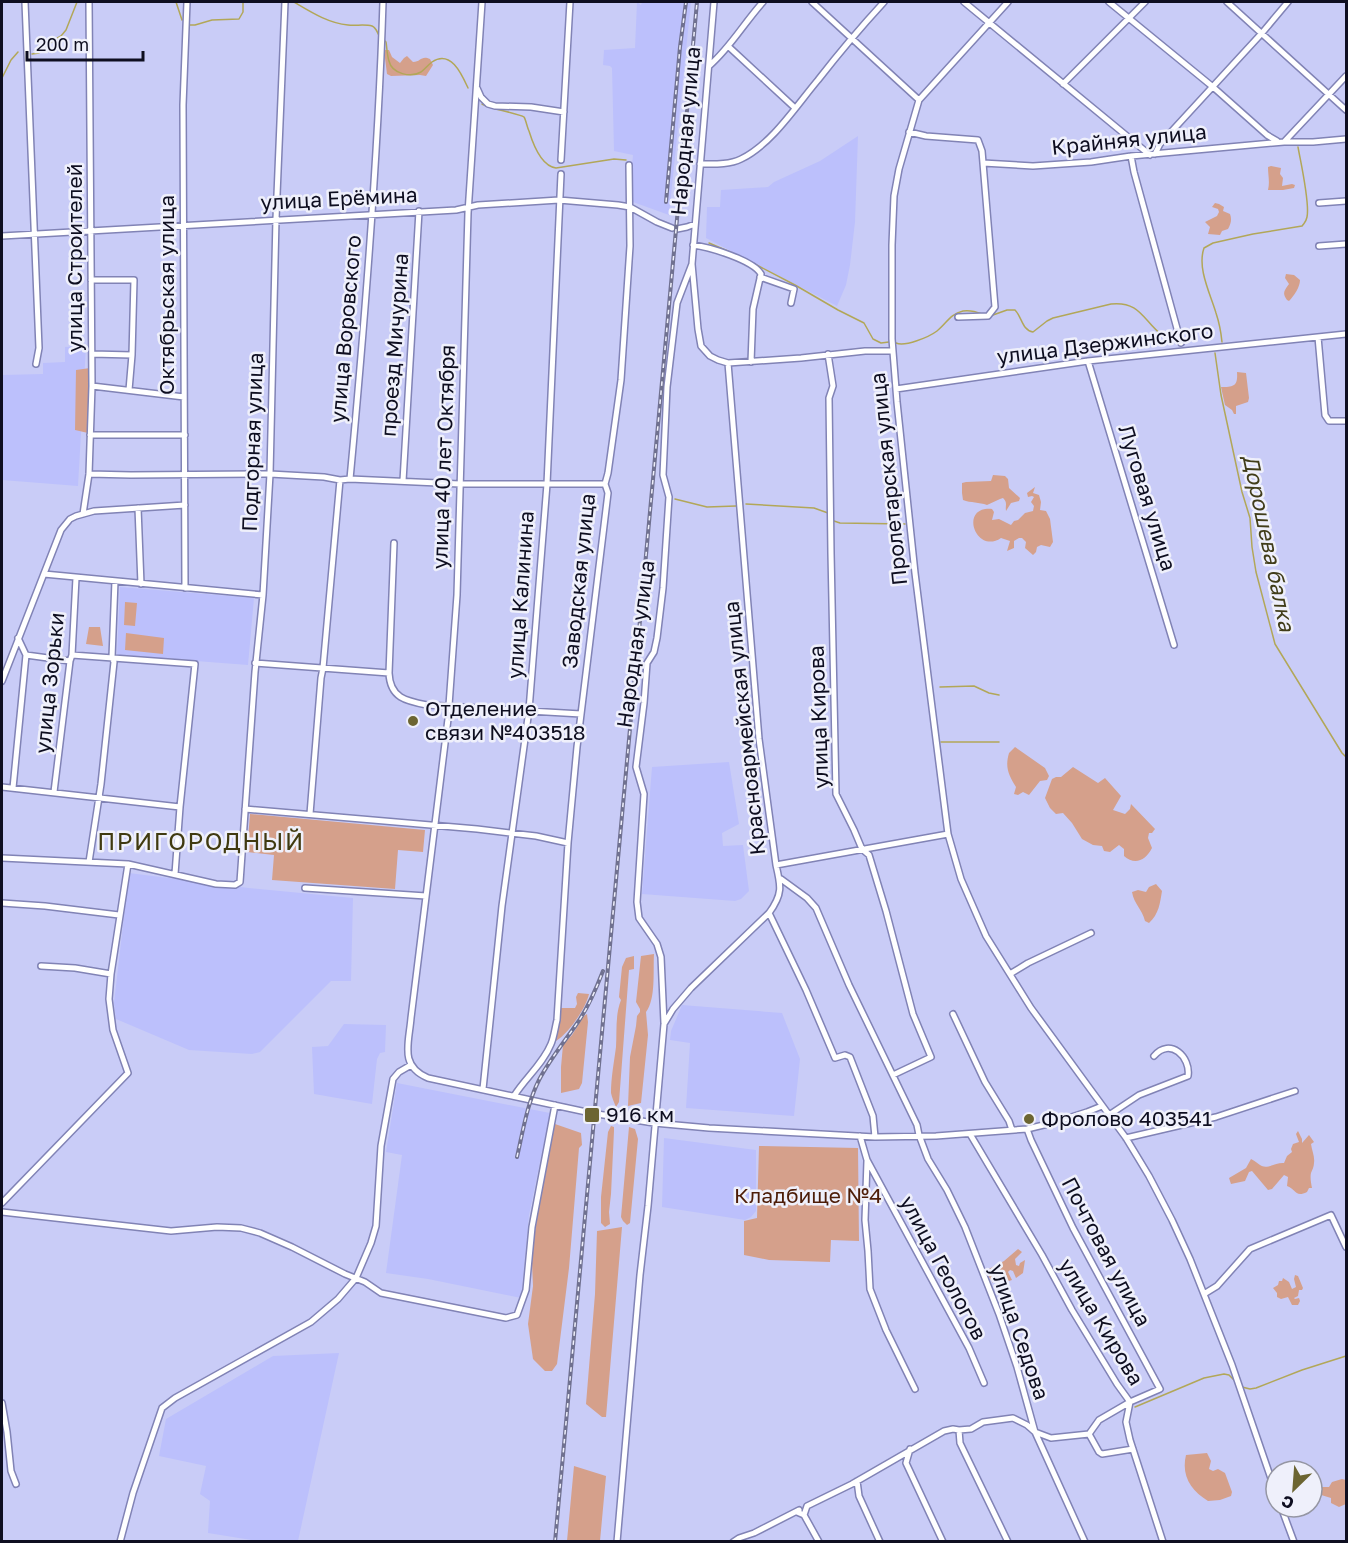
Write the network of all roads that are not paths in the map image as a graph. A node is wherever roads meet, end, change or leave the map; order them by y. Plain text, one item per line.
1 (25, 2) edge
2 (89, 2) edge
3 (187, 2) edge
4 (285, 2) edge
5 (383, 2) edge
6 (482, 2) edge
7 (570, 2) edge
8 (714, 2) edge
9 (763, 2) edge
10 (812, 2) edge
11 (884, 2) edge
12 (964, 2) edge
13 (1008, 2) edge
14 (1108, 2) edge
15 (1145, 2) edge
16 (1227, 2) edge
17 (1288, 2) edge
18 (1128, 18) junction
19 (989, 22) junction
20 (1262, 33) junction
21 (852, 37) junction
22 (729, 46) junction
23 (709, 66) junction
24 (1347, 76) edge
25 (1064, 84) junction
26 (476, 87) junction
27 (1213, 87) junction
28 (1330, 94) junction
29 (919, 100) junction
30 (795, 108) junction
31 (1347, 110) edge
32 (564, 112) junction
33 (909, 132) junction
34 (1347, 139) edge
35 (1281, 142) junction
36 (1152, 154) junction
37 (1131, 156) junction
38 (561, 160) dead end
39 (700, 164) junction
40 (983, 164) junction
41 (629, 165) dead end
42 (561, 174) dead end
43 (560, 200) junction
44 (1347, 201) edge
45 (1319, 203) dead end
46 (469, 207) junction
47 (630, 207) junction
48 (419, 211) junction
49 (372, 214) junction
50 (276, 219) junction
51 (695, 224) junction
52 (183, 226) junction
53 (92, 230) junction
54 (34, 233) junction
55 (2, 236) edge
56 (1347, 244) edge
57 (693, 245) junction
58 (1319, 246) dead end
59 (692, 264) junction
60 (760, 276) junction
61 (92, 280) junction
62 (791, 303) dead end
63 (958, 317) dead end
64 (1347, 334) edge
65 (1318, 337) junction
66 (1181, 343) dead end
67 (893, 351) junction
68 (92, 354) junction
69 (828, 354) junction
70 (132, 355) junction
71 (1088, 361) junction
72 (751, 362) junction
73 (728, 363) junction
74 (36, 364) dead end
75 (92, 386) junction
76 (896, 389) junction
77 (129, 390) junction
78 (184, 397) junction
79 (1347, 421) edge
80 (90, 435) junction
81 (184, 435) junction
82 (89, 474) junction
83 (270, 474) junction
84 (185, 475) junction
85 (350, 479) junction
86 (340, 480) junction
87 (403, 481) junction
88 (460, 484) junction
89 (547, 484) junction
90 (605, 484) junction
91 (184, 505) junction
92 (138, 508) junction
93 (83, 514) junction
94 (394, 543) dead end
95 (44, 574) junction
96 (76, 578) junction
97 (115, 581) junction
98 (141, 584) junction
99 (185, 588) junction
100 (263, 595) junction
101 (18, 638) junction
102 (1174, 645) dead end
103 (26, 655) junction
104 (112, 657) junction
105 (71, 658) junction
106 (255, 663) junction
107 (323, 668) junction
108 (389, 673) junction
109 (2, 681) edge
110 (449, 705) junction
111 (529, 710) junction
112 (581, 714) junction
113 (2, 787) edge
114 (13, 788) junction
115 (54, 792) junction
116 (99, 798) junction
117 (180, 807) junction
118 (245, 809) junction
119 (310, 814) junction
120 (435, 826) junction
121 (512, 833) junction
122 (948, 834) junction
123 (568, 843) junction
124 (862, 849) junction
125 (2, 858) edge
126 (89, 862) junction
127 (128, 864) junction
128 (776, 865) junction
129 (175, 874) junction
130 (780, 878) junction
131 (305, 888) dead end
132 (426, 896) junction
133 (2, 903) edge
134 (770, 913) junction
135 (119, 915) junction
136 (1091, 933) dead end
137 (41, 966) dead end
138 (111, 974) junction
139 (1010, 974) junction
140 (953, 1014) dead end
141 (664, 1024) junction
142 (1155, 1056) dead end
143 (411, 1065) junction
144 (893, 1075) junction
145 (483, 1089) junction
146 (1295, 1091) dead end
147 (514, 1096) junction
148 (555, 1105) junction
149 (1102, 1106) junction
150 (1109, 1115) junction
151 (654, 1123) junction
152 (1027, 1129) junction
153 (1012, 1130) junction
154 (970, 1134) junction
155 (860, 1136) junction
156 (919, 1136) junction
157 (875, 1137) junction
158 (1126, 1137) junction
159 (867, 1160) junction
160 (2, 1203) edge
161 (2, 1212) edge
162 (1347, 1246) edge
163 (356, 1278) junction
164 (1204, 1294) junction
165 (984, 1383) dead end
166 (915, 1389) dead end
167 (1130, 1402) junction
168 (2, 1403) edge
169 (1029, 1423) junction
170 (958, 1430) junction
171 (1035, 1432) junction
172 (1089, 1434) junction
173 (910, 1449) junction
174 (1132, 1449) junction
175 (896, 1458) junction
176 (1264, 1459) edge
177 (906, 1463) junction
178 (857, 1481) junction
179 (16, 1484) dead end
180 (807, 1506) junction
181 (797, 1512) junction
182 (804, 1515) junction
183 (1285, 1519) edge
184 (754, 1533) junction
185 (120, 1542) edge
186 (617, 1542) edge
187 (733, 1542) edge
188 (756, 1542) edge
189 (819, 1542) edge
190 (880, 1542) edge
191 (943, 1542) edge
192 (1008, 1542) edge
193 (1085, 1542) edge
194 (1163, 1542) edge
195 (1294, 1542) edge

1 - 54 street
2 - 53 street, улица Строителей
3 - 52 street, Октябрьская улица
4 - 50 street, Подгорная улица
5 - 49 street, улица Воровского
6 - 26 street, улица 40 лет Октября
7 - 32 street
8 - 23 street, Народная улица
9 - 22 street
10 - 21 street
11 - 21 street
12 - 19 street
13 - 19 street, Пролетарская улица
14 - 18 street
15 - 18 street
16 - 20 street
17 - 20 street
18 - 25 street
18 - 27 street
19 - 25 street
19 - 29 street, Пролетарская улица
20 - 27 street
20 - 28 street
21 - 29 street
21 - 30 street
22 - 23 street
22 - 30 street
23 - 39 street, Народная улица
24 - 28 street
25 - 36 street
26 - 32 street
26 - 46 street, улица 40 лет Октября
27 - 35 street
27 - 36 street
28 - 31 street
28 - 35 street
29 - 33 street, Пролетарская улица
30 - 39 street
32 - 38 street
33 - 40 street
33 - 67 street, Пролетарская улица
34 - 35 street, Крайняя улица
35 - 36 street, Крайняя улица
36 - 37 street, Крайняя улица
37 - 40 street, Крайняя улица
37 - 66 street
39 - 51 street, Народная улица
40 - 63 street
41 - 47 street, Заводская улица
42 - 43 street, улица Калинина
43 - 46 street, улица Ерёмина
43 - 47 street, улица Ерёмина
43 - 89 street, улица Калинина
44 - 45 street
46 - 48 street, улица Ерёмина
46 - 88 street, улица 40 лет Октября
47 - 51 street, улица Ерёмина
47 - 90 street, Заводская улица
48 - 49 street, улица Ерёмина
48 - 87 street, проезд Мичурина
49 - 50 street, улица Ерёмина
49 - 85 street, улица Воровского
50 - 52 street, улица Ерёмина
50 - 83 street, Подгорная улица
51 - 57 street, Народная улица
52 - 53 street, улица Ерёмина
52 - 78 street, Октябрьская улица
53 - 54 street, улица Ерёмина
53 - 61 street, улица Строителей
54 - 55 street, улица Ерёмина
54 - 74 street
56 - 58 street
57 - 59 street, Народная улица
57 - 60 street
59 - 73 street, Народная улица
59 - 141 street, Народная улица
60 - 62 street
60 - 72 street
61 - 68 street, улица Строителей
61 - 70 street
64 - 65 street, улица Дзержинского
65 - 71 street, улица Дзержинского
65 - 79 street
67 - 69 street
67 - 76 street, Пролетарская улица
68 - 70 street
68 - 75 street, улица Строителей
69 - 72 street
69 - 124 street, улица Кирова
70 - 77 street
71 - 76 street, улица Дзержинского
71 - 102 street, Луговая улица
72 - 73 street
73 - 128 street, Красноармейская улица
75 - 77 street
75 - 80 street, улица Строителей
76 - 122 street, Пролетарская улица
77 - 78 street
78 - 81 street, Октябрьская улица
80 - 81 street
80 - 82 street, улица Строителей
81 - 84 street, Октябрьская улица
82 - 84 street
82 - 93 street, улица Строителей
83 - 84 street
83 - 86 street
83 - 100 street, Подгорная улица
84 - 91 street, Октябрьская улица
85 - 86 street
85 - 87 street
86 - 107 street
87 - 88 street
88 - 89 street
88 - 110 street, улица 40 лет Октября
89 - 90 street
89 - 111 street, улица Калинина
90 - 112 street, Заводская улица
91 - 92 street
91 - 99 street, Октябрьская улица
92 - 93 street
92 - 98 street
93 - 95 street
94 - 108 street
95 - 96 street
95 - 101 street
96 - 97 street
96 - 105 street, улица Зорьки
97 - 98 street
97 - 104 street
98 - 99 street
99 - 100 street
100 - 106 street, Подгорная улица
101 - 103 street
101 - 109 street
103 - 105 street
103 - 114 street
104 - 105 street
104 - 116 street
104 - 117 street
105 - 115 street, улица Зорьки
106 - 107 street
106 - 118 street, Подгорная улица
107 - 108 street
107 - 119 street
108 - 110 street
110 - 111 street
110 - 120 street, улица 40 лет Октября
111 - 112 street
111 - 121 street, улица Калинина
112 - 123 street, Заводская улица
113 - 114 street
114 - 115 street
115 - 116 street
116 - 117 street
116 - 126 street
117 - 129 street
118 - 119 street
118 - 129 street, Подгорная улица
119 - 120 street
120 - 121 street
120 - 132 street, улица 40 лет Октября
121 - 123 street
121 - 145 street, улица Калинина
122 - 124 street
122 - 139 street, Пролетарская улица
123 - 147 street, Заводская улица
124 - 128 street
124 - 144 street, улица Кирова
125 - 126 street
126 - 127 street
127 - 129 street
127 - 135 street
128 - 130 street, Красноармейская улица
130 - 134 street
130 - 144 street, Красноармейская улица
131 - 132 street
132 - 143 street, улица 40 лет Октября
133 - 135 street
134 - 141 street
134 - 157 street
135 - 138 street
136 - 139 street
137 - 138 street
138 - 160 street
139 - 149 street, Пролетарская улица
140 - 153 street
141 - 151 street, Народная улица
142 - 150 street
143 - 145 street
143 - 163 street
144 - 156 street, Красноармейская улица
145 - 147 street
146 - 158 street
147 - 148 street
148 - 151 street
148 - 163 street
149 - 150 street, Пролетарская улица
149 - 152 street
150 - 158 street, Пролетарская улица
151 - 155 street
151 - 186 street, Народная улица
152 - 153 street
152 - 167 street, Почтовая улица
153 - 154 street
154 - 156 street
154 - 167 street, улица Кирова
155 - 157 street
155 - 159 street, улица Геологов
156 - 157 street
156 - 169 street, улица Седова
158 - 164 street, Пролетарская улица
159 - 165 street, улица Геологов
159 - 166 street
161 - 163 street
162 - 164 street
163 - 185 street
164 - 176 street, Пролетарская улица
167 - 172 street
167 - 174 street, улица Кирова
168 - 179 street
169 - 170 street
169 - 171 street, улица Седова
170 - 173 street
170 - 192 street
171 - 172 street
171 - 193 street, улица Седова
172 - 174 street
173 - 175 street
173 - 177 street
174 - 194 street, улица Кирова
175 - 177 street
175 - 178 street
177 - 191 street
178 - 180 street
178 - 190 street
180 - 181 street
180 - 182 street
181 - 182 street
181 - 184 street
182 - 189 street
183 - 195 street
184 - 187 street
184 - 188 street

